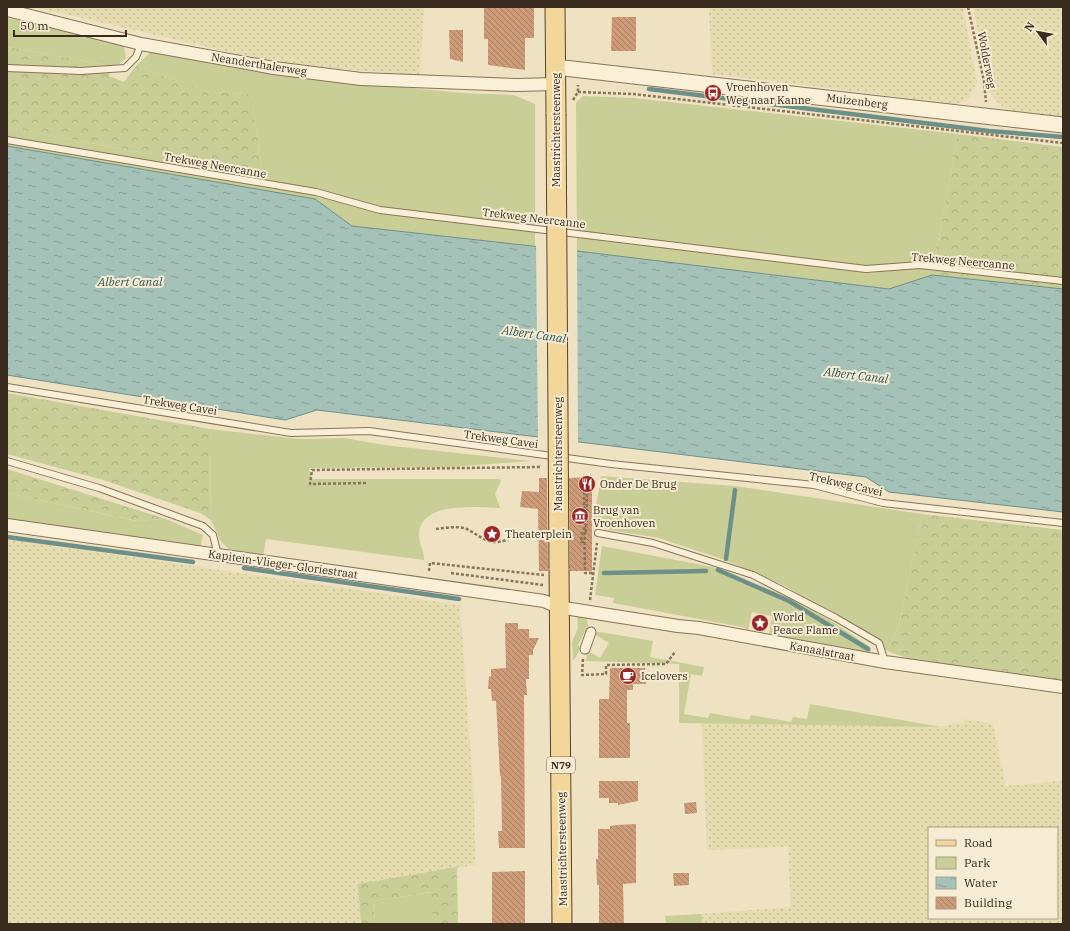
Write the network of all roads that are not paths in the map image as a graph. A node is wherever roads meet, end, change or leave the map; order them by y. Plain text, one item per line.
1 (555, 7) edge
2 (7, 10) edge
3 (141, 44) junction
4 (7, 68) edge
5 (555, 75) junction
6 (1063, 125) edge
7 (7, 140) edge
8 (1063, 281) edge
9 (7, 387) edge
10 (7, 461) edge
11 (1063, 523) edge
12 (7, 525) edge
13 (598, 533) dead end
14 (218, 555) junction
15 (558, 607) junction
16 (591, 632) dead end
17 (585, 649) road end
18 (885, 662) junction
19 (1063, 687) edge
20 (562, 924) edge

1 - 5 main road, Maastrichtersteenweg / N79
2 - 3 street, Neanderthalerweg
3 - 4 lane
3 - 5 street, Neanderthalerweg
5 - 6 street, Muizenberg
5 - 15 main road, Maastrichtersteenweg / N79, bridge
7 - 8 lane, Trekweg Neercanne
9 - 11 lane, Trekweg Cavei
10 - 14 lane
12 - 14 street, Kapitein-Vlieger-Gloriestraat
13 - 18 lane
14 - 15 street, Kapitein-Vlieger-Gloriestraat
15 - 18 street, Kanaalstraat
15 - 20 main road, Maastrichtersteenweg / N79
16 - 17 street
18 - 19 street, Kanaalstraat

